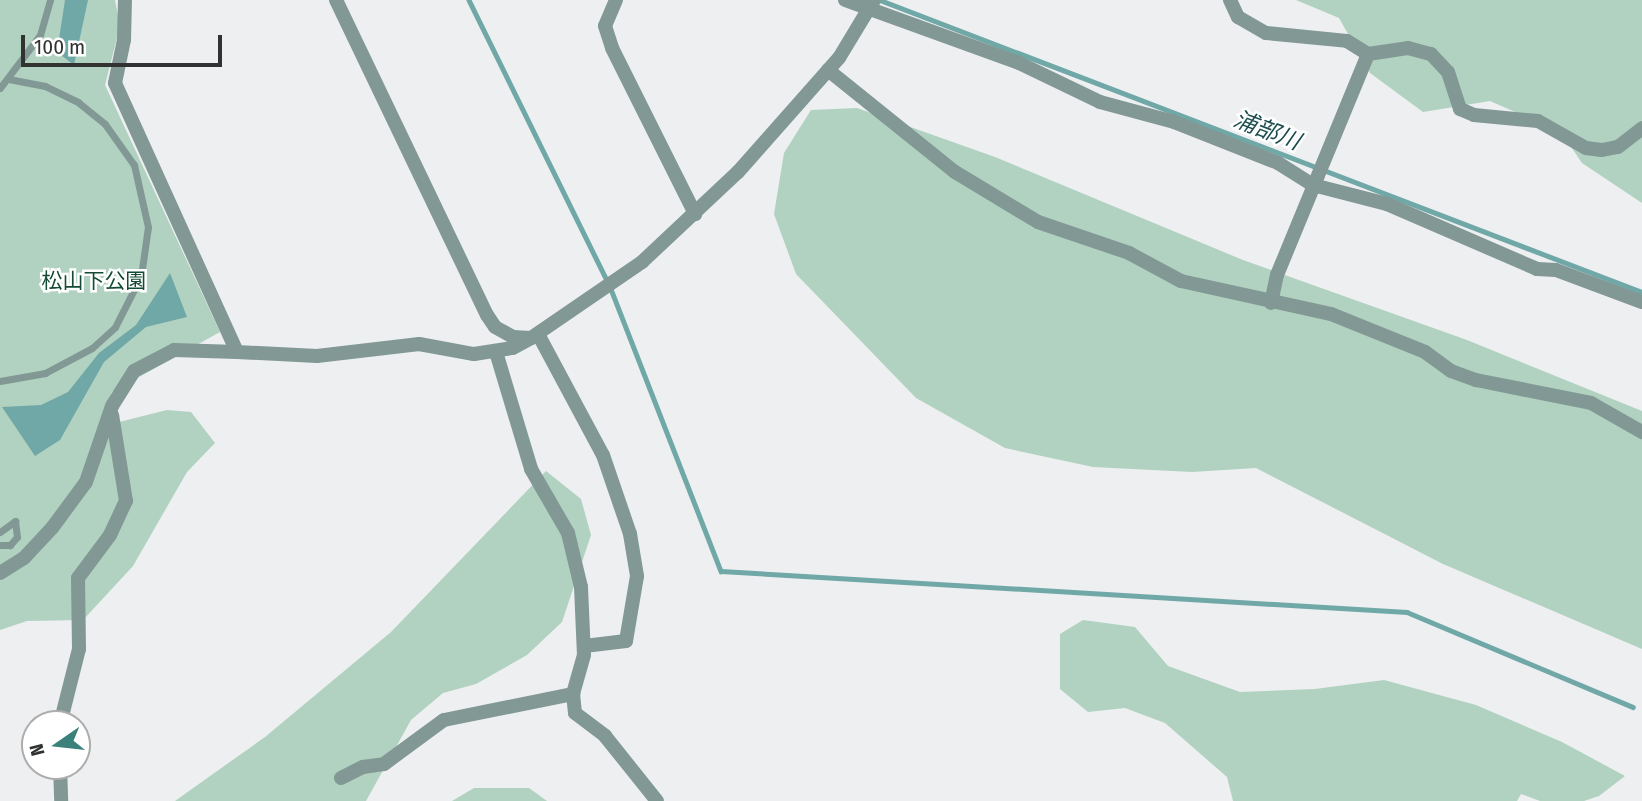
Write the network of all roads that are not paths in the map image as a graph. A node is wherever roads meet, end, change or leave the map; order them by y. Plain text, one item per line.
1 (50, 0) edge
2 (125, 0) edge
3 (336, 0) edge
4 (616, 0) edge
5 (845, 0) edge
6 (1230, 0) edge
7 (872, 5) edge
8 (1368, 54) junction
9 (828, 70) junction
10 (9, 79) junction
11 (0, 88) edge
12 (1642, 128) edge
13 (1313, 185) junction
14 (695, 214) junction
15 (1642, 302) edge
16 (1271, 303) junction
17 (534, 336) junction
18 (237, 352) junction
19 (496, 352) junction
20 (1, 382) edge
21 (112, 406) junction
22 (1642, 432) edge
23 (0, 532) edge
24 (0, 545) edge
25 (0, 573) edge
26 (584, 646) junction
27 (573, 694) junction
28 (64, 710) edge
29 (341, 778) dead end
30 (60, 780) edge
31 (61, 801) edge
32 (657, 801) edge

1 - 10 lane
2 - 18 street
3 - 17 street
4 - 14 street
5 - 7 street
6 - 8 street
7 - 9 street
7 - 13 street
8 - 12 street
8 - 13 street
9 - 14 street
9 - 16 street
10 - 11 lane
10 - 20 lane
13 - 15 street
13 - 16 street
14 - 17 street
16 - 22 street
17 - 19 street
17 - 26 street
18 - 19 street
18 - 21 street
19 - 26 street
21 - 25 street
21 - 28 street
23 - 24 lane
26 - 27 street
27 - 29 street
27 - 32 street
30 - 31 street

